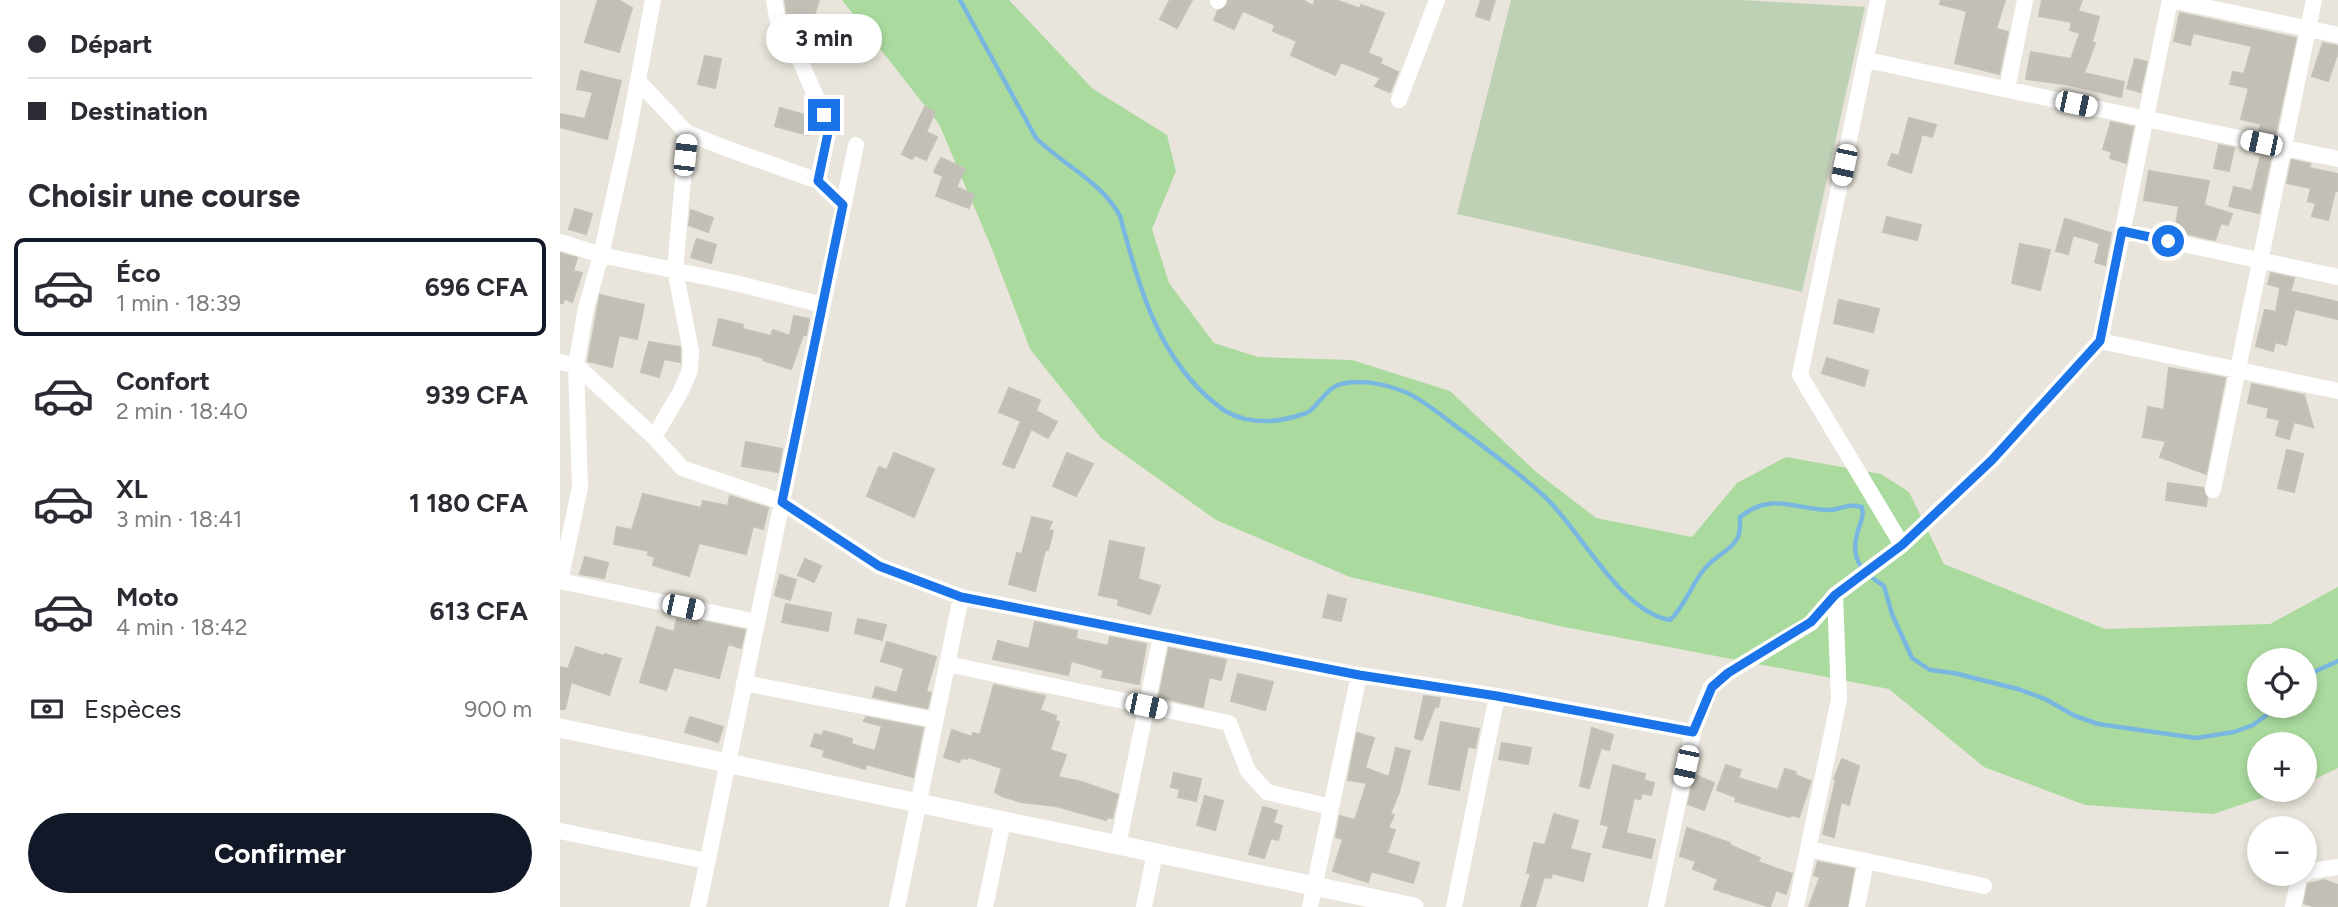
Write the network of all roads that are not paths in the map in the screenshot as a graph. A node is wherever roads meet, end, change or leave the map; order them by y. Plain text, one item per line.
1 (653, 0) edge
2 (774, 0) edge
3 (1437, 0) edge
4 (1878, 0) edge
5 (2025, 0) edge
6 (2171, 0) edge
7 (2314, 0) edge
8 (2308, 29) junction
9 (2338, 35) edge
10 (1866, 60) junction
11 (638, 81) junction
12 (2007, 89) junction
13 (1399, 100) dead end
14 (2146, 118) junction
15 (687, 132) junction
16 (856, 145) dead end
17 (2284, 148) junction
18 (2338, 159) edge
19 (818, 181) junction
20 (843, 205) junction
21 (2122, 231) junction
22 (560, 242) edge
23 (601, 255) junction
24 (2260, 260) junction
25 (675, 270) junction
26 (2338, 277) edge
27 (822, 306) junction
28 (2100, 341) junction
29 (568, 363) edge
30 (2238, 370) junction
31 (2338, 391) edge
32 (653, 437) junction
33 (2213, 491) dead end
34 (782, 502) junction
35 (1902, 545) junction
36 (560, 581) edge
37 (1835, 595) junction
38 (961, 597) junction
39 (757, 622) junction
40 (1161, 636) junction
41 (947, 664) junction
42 (1359, 675) junction
43 (744, 683) junction
44 (1497, 696) junction
45 (1146, 706) junction
46 (935, 720) junction
47 (560, 728) edge
48 (1693, 732) junction
49 (727, 763) junction
50 (918, 803) junction
51 (1331, 807) junction
52 (1003, 821) junction
53 (560, 831) edge
54 (1118, 845) junction
55 (1808, 849) junction
56 (1156, 853) junction
57 (707, 861) junction
58 (1866, 861) junction
59 (2338, 867) edge
60 (1315, 886) junction
61 (1984, 886) dead end
62 (698, 907) edge
63 (897, 907) edge
64 (985, 907) edge
65 (1144, 907) edge
66 (1310, 907) edge
67 (1414, 907) edge
68 (1454, 907) edge
69 (1656, 907) edge
70 (1796, 907) edge
71 (1857, 907) edge
72 (2293, 907) edge

1 - 11 street
2 - 19 street
3 - 13 street
4 - 10 street
5 - 12 street
6 - 8 street
6 - 14 street
7 - 8 street
8 - 9 street
8 - 17 street
10 - 12 street
10 - 35 street
11 - 15 street
11 - 23 street
12 - 14 street
14 - 17 street
14 - 21 street
15 - 19 street
15 - 25 street
16 - 20 street
17 - 18 street
17 - 24 street
19 - 20 street
20 - 27 street
21 - 24 street
21 - 28 street
22 - 23 street
23 - 25 street
23 - 29 street
24 - 26 street
24 - 30 street
25 - 27 street
25 - 32 street
27 - 34 street
28 - 30 street
28 - 35 street
29 - 32 street
29 - 36 street
30 - 31 street
30 - 33 street
32 - 34 street
34 - 38 street
34 - 39 street
35 - 37 street
36 - 39 street
37 - 48 street
37 - 55 street
38 - 40 street
38 - 41 street
39 - 43 street
40 - 42 street
40 - 45 street
41 - 45 street
41 - 46 street
42 - 44 street
42 - 51 street
43 - 46 street
43 - 49 street
44 - 48 street
44 - 68 street
45 - 51 street
45 - 54 street
46 - 50 street
47 - 49 street
48 - 69 street
49 - 50 street
49 - 57 street
50 - 52 street
50 - 63 street
51 - 60 street
52 - 54 street
52 - 64 street
53 - 57 street
54 - 56 street
55 - 58 street
55 - 70 street
56 - 60 street
56 - 65 street
57 - 62 street
58 - 61 street
58 - 71 street
59 - 72 street
60 - 66 street
60 - 67 street

